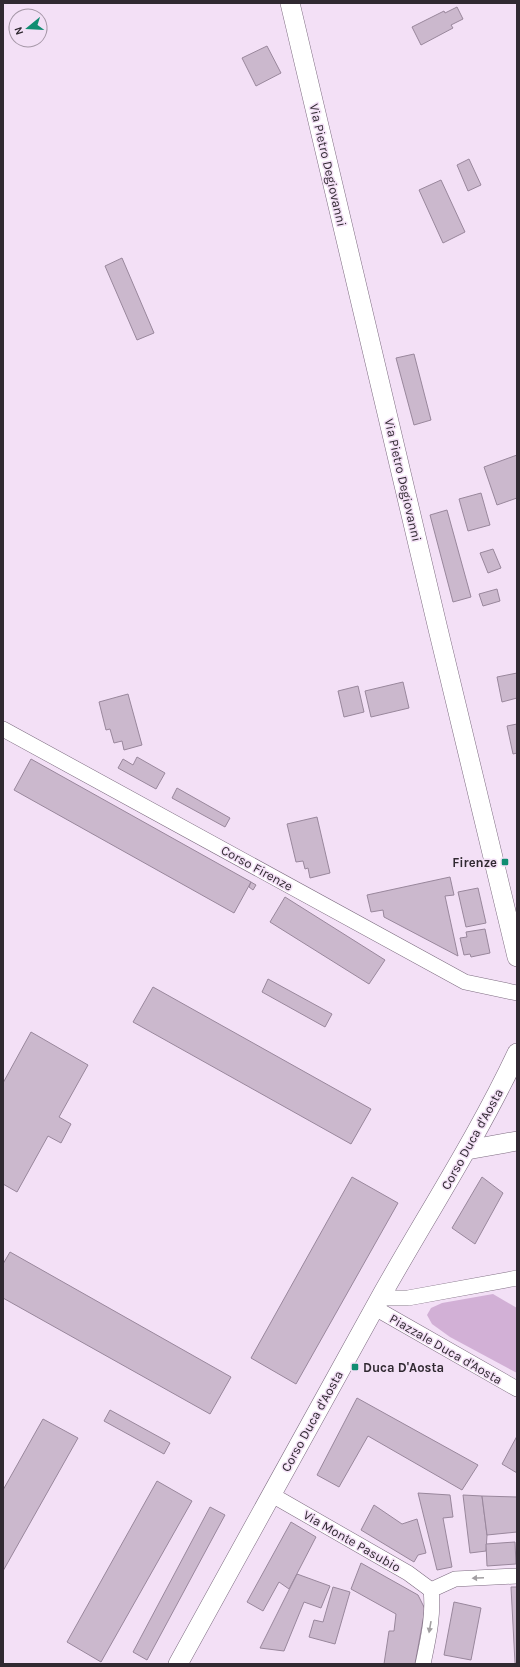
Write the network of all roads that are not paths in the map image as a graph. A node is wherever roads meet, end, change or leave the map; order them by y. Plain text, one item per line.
1 (290, 3) edge
2 (3, 729) edge
3 (517, 957) edge
4 (517, 993) edge
5 (517, 1053) edge
6 (517, 1141) edge
7 (467, 1150) junction
8 (517, 1278) edge
9 (377, 1303) junction
10 (517, 1389) edge
11 (272, 1495) junction
12 (517, 1576) edge
13 (431, 1590) junction
14 (178, 1664) edge
15 (423, 1664) edge

1 - 3 street, Via Pietro Degiovanni
2 - 4 street, Corso Firenze
5 - 7 street, Corso Duca d'Aosta
6 - 7 street
7 - 9 street, Corso Duca d'Aosta
8 - 9 street
9 - 10 street, Piazzale Duca d'Aosta
9 - 11 street, Corso Duca d'Aosta
11 - 13 street, Via Monte Pasubio
11 - 14 street, Corso Duca d'Aosta
12 -> 13 street
13 -> 15 street

